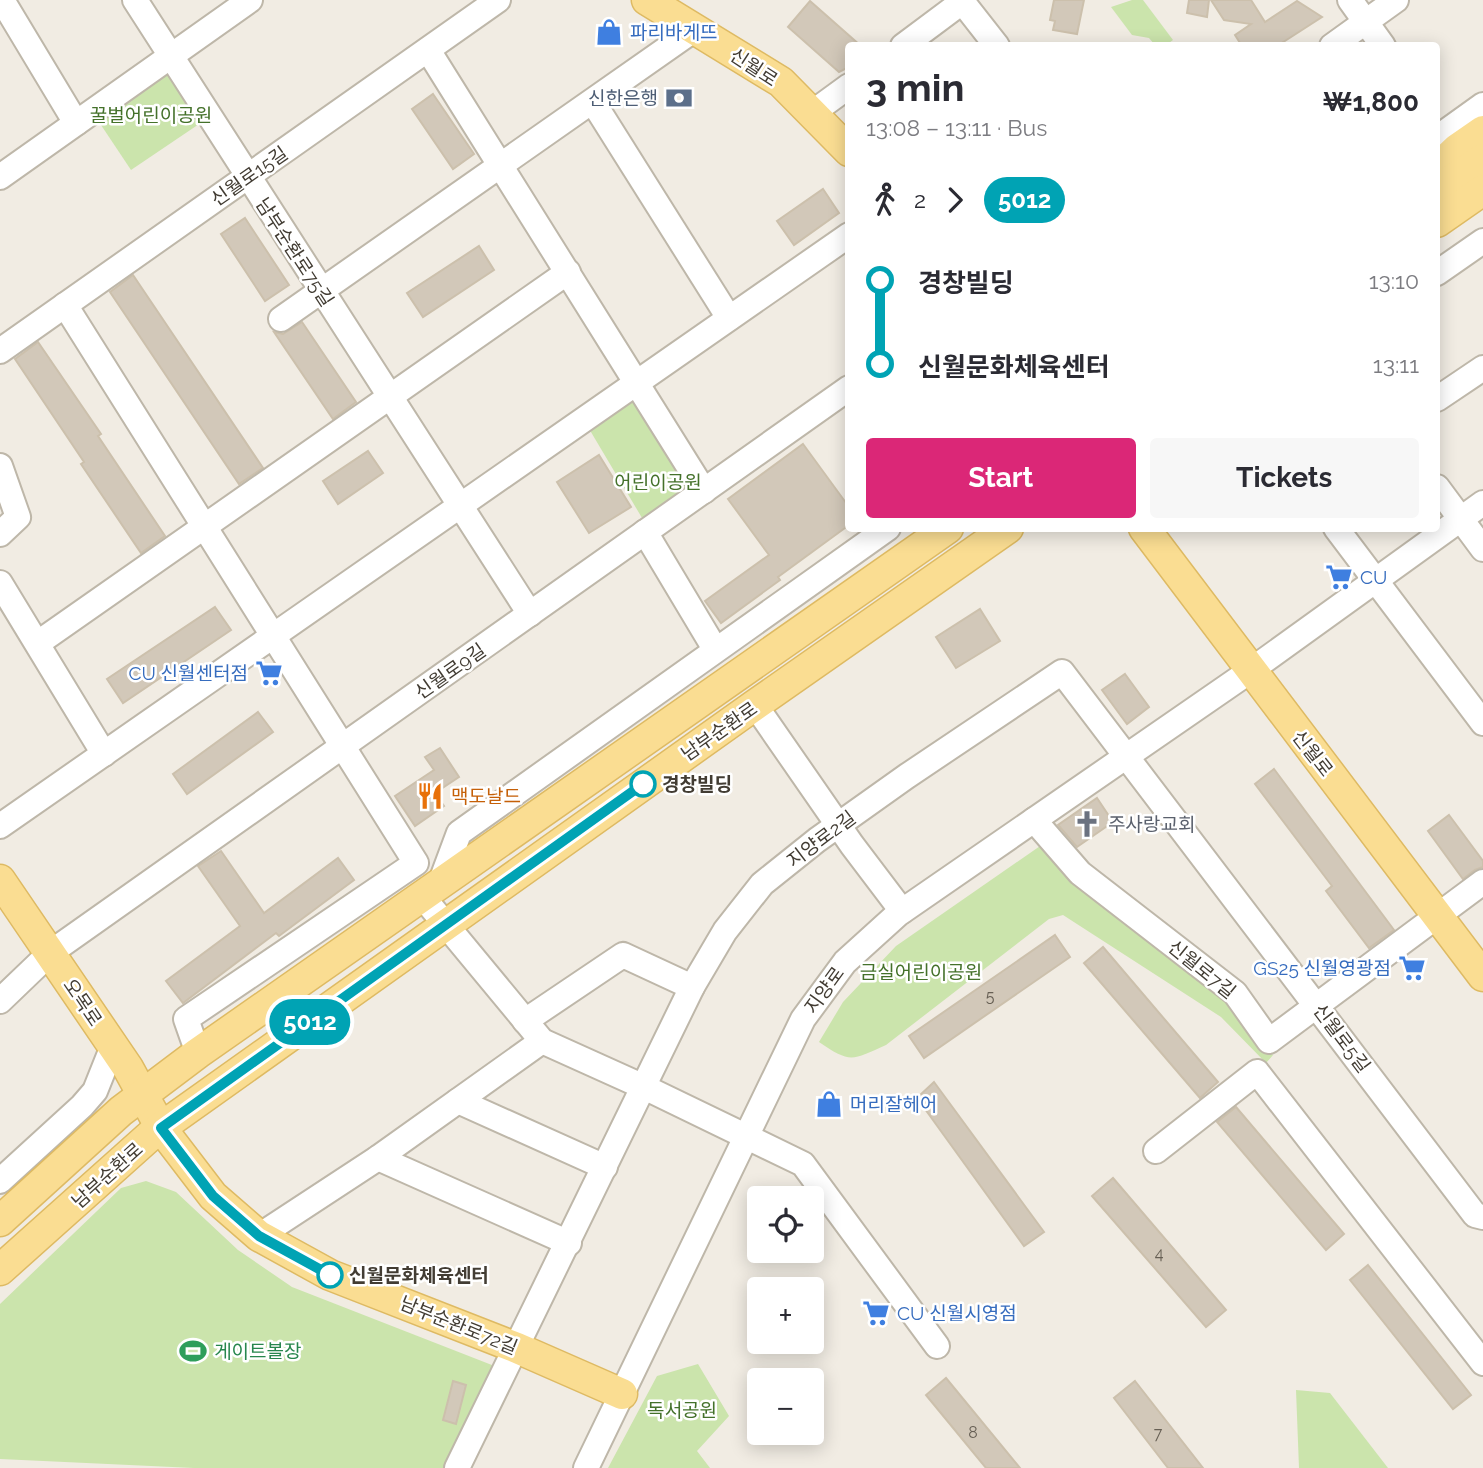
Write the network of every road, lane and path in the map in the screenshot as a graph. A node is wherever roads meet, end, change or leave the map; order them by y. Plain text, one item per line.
1 (2, 0) edge
2 (135, 0) edge
3 (250, 0) edge
4 (498, 0) edge
5 (647, 0) edge
6 (1350, 0) edge
7 (1396, 0) edge
8 (961, 1) edge
9 (1366, 21) junction
10 (695, 30) junction
11 (908, 42) edge
12 (994, 42) edge
13 (1337, 42) edge
14 (1380, 42) edge
15 (428, 50) junction
16 (172, 56) junction
17 (845, 89) edge
18 (593, 102) junction
19 (1483, 104) edge
20 (811, 113) junction
21 (76, 123) junction
22 (1483, 131) edge
23 (1449, 145) edge
24 (845, 147) edge
25 (501, 167) junction
26 (0, 177) edge
27 (247, 177) junction
28 (1440, 179) edge
29 (1483, 190) edge
30 (1483, 211) edge
31 (1440, 220) edge
32 (845, 238) edge
33 (1440, 241) edge
34 (1483, 241) edge
35 (1440, 271) edge
36 (568, 272) junction
37 (320, 291) junction
38 (65, 305) junction
39 (729, 318) junction
40 (281, 319) dead end
41 (0, 351) edge
42 (1482, 370) edge
43 (637, 382) junction
44 (845, 391) edge
45 (388, 397) junction
46 (1440, 398) edge
47 (0, 466) edge
48 (704, 491) junction
49 (1440, 491) edge
50 (1483, 503) edge
51 (459, 506) junction
52 (1460, 520) junction
53 (203, 526) junction
54 (645, 532) junction
55 (882, 532) edge
56 (942, 532) edge
57 (1002, 532) edge
58 (1147, 532) edge
59 (1339, 532) edge
60 (0, 534) edge
61 (1483, 549) edge
62 (1375, 581) junction
63 (0, 583) edge
64 (530, 614) junction
65 (272, 636) junction
66 (38, 643) junction
67 (715, 649) junction
68 (1250, 671) junction
69 (755, 705) junction
70 (1483, 723) edge
71 (343, 746) junction
72 (104, 754) junction
73 (1126, 757) junction
74 (1034, 820) junction
75 (839, 824) junction
76 (0, 826) edge
77 (0, 880) edge
78 (1483, 882) edge
79 (431, 890) junction
80 (902, 911) junction
81 (1439, 916) junction
82 (446, 925) junction
83 (50, 953) junction
84 (1483, 976) edge
85 (692, 987) junction
86 (0, 1001) edge
87 (1317, 1005) junction
88 (525, 1021) junction
89 (542, 1041) junction
90 (113, 1046) junction
91 (198, 1053) junction
92 (644, 1087) junction
93 (142, 1096) junction
94 (458, 1101) junction
95 (161, 1128) junction
96 (746, 1138) junction
97 (1156, 1151) dead end
98 (378, 1158) junction
99 (605, 1167) junction
100 (0, 1181) edge
101 (1483, 1217) edge
102 (0, 1222) edge
103 (259, 1236) junction
104 (569, 1243) junction
105 (0, 1270) edge
106 (937, 1346) dead end
107 (517, 1348) junction
108 (1483, 1363) edge
109 (622, 1394) junction
110 (457, 1468) edge
111 (586, 1468) edge

1 - 21 street
2 - 16 street, 남부순환로75길
3 - 16 street
4 - 15 street, 신월로15길
5 - 10 main road, 신월로
6 - 9 street
7 - 9 street
8 - 11 street
8 - 12 street
9 - 13 street
9 - 14 street
10 - 18 street
10 - 20 main road, 신월로
15 - 25 street
15 - 27 street, 신월로15길
16 - 21 street
16 - 27 street, 남부순환로75길
17 - 20 street
18 - 25 street
18 - 39 street
19 - 23 street
20 - 24 main road, 신월로
21 - 26 street
22 - 23 main road
23 - 28 main road
25 - 36 street
25 - 37 street
27 - 37 street, 남부순환로75길
27 - 38 street, 신월로15길
29 - 31 main road
30 - 33 main road
32 - 39 street
34 - 35 street
36 - 43 street
36 - 45 street
37 - 40 street
37 - 45 street, 남부순환로75길
38 - 41 street, 신월로15길
38 - 53 street
39 - 43 street
42 - 46 street
43 - 48 street
43 - 51 street
44 - 48 street, 신월로9길
45 - 51 street, 남부순환로75길
45 - 53 street
47 - 60 street
48 - 54 street, 신월로9길
49 - 52 street
50 - 52 street, 지양로
51 - 64 street, 남부순환로75길
51 - 65 street
52 - 61 street
52 - 62 street, 지양로
53 - 65 street
53 - 66 street
54 - 64 street, 신월로9길
54 - 67 street
55 - 67 street
56 - 79 main road, 남부순환로
57 - 69 main road, 남부순환로
58 - 68 main road, 신월로
59 - 62 street
62 - 68 street, 지양로
62 - 70 street
63 - 66 street
64 - 71 street, 신월로9길
65 - 71 street
65 - 72 street
66 - 72 street
67 - 79 street
68 - 73 street, 지양로
68 - 81 main road, 신월로
69 - 75 street
69 - 82 main road, 남부순환로
71 - 83 street, 신월로9길
71 - 91 street
72 - 76 street
73 - 74 street, 지양로
73 - 75 street, 지양로2길
73 - 87 street, 신월로5길
74 - 80 street, 지양로
74 - 87 street, 신월로7길
75 - 80 street
75 - 85 street, 지양로2길
77 - 83 main road, 오목로
78 - 81 street, 신월로7길
79 - 82 street
79 - 91 main road, 남부순환로
80 - 96 street, 지양로
81 - 84 main road, 신월로
81 - 87 street, 신월로7길
82 - 88 street
82 - 95 main road, 남부순환로
83 - 86 street, 신월로9길
83 - 90 main road, 오목로
85 - 88 street
85 - 92 street, 지양로2길
87 - 101 street, 신월로5길
88 - 89 street
89 - 92 street
89 - 94 street
90 - 93 main road, 오목로
90 - 100 street
91 - 93 main road, 남부순환로
92 - 96 street
92 - 99 street, 지양로2길
93 - 95 main road, 오목로
93 - 102 main road, 남부순환로
94 - 98 street
94 - 99 street
95 - 103 main road, 남부순환로72길
95 - 105 main road, 남부순환로
96 - 106 street
96 - 109 street, 지양로
97 - 108 street
98 - 103 street
98 - 104 street
99 - 104 street, 지양로2길
103 - 107 main road, 남부순환로72길
104 - 107 street, 지양로2길
107 - 109 main road, 남부순환로72길
107 - 110 street, 지양로2길
109 - 111 street, 지양로

